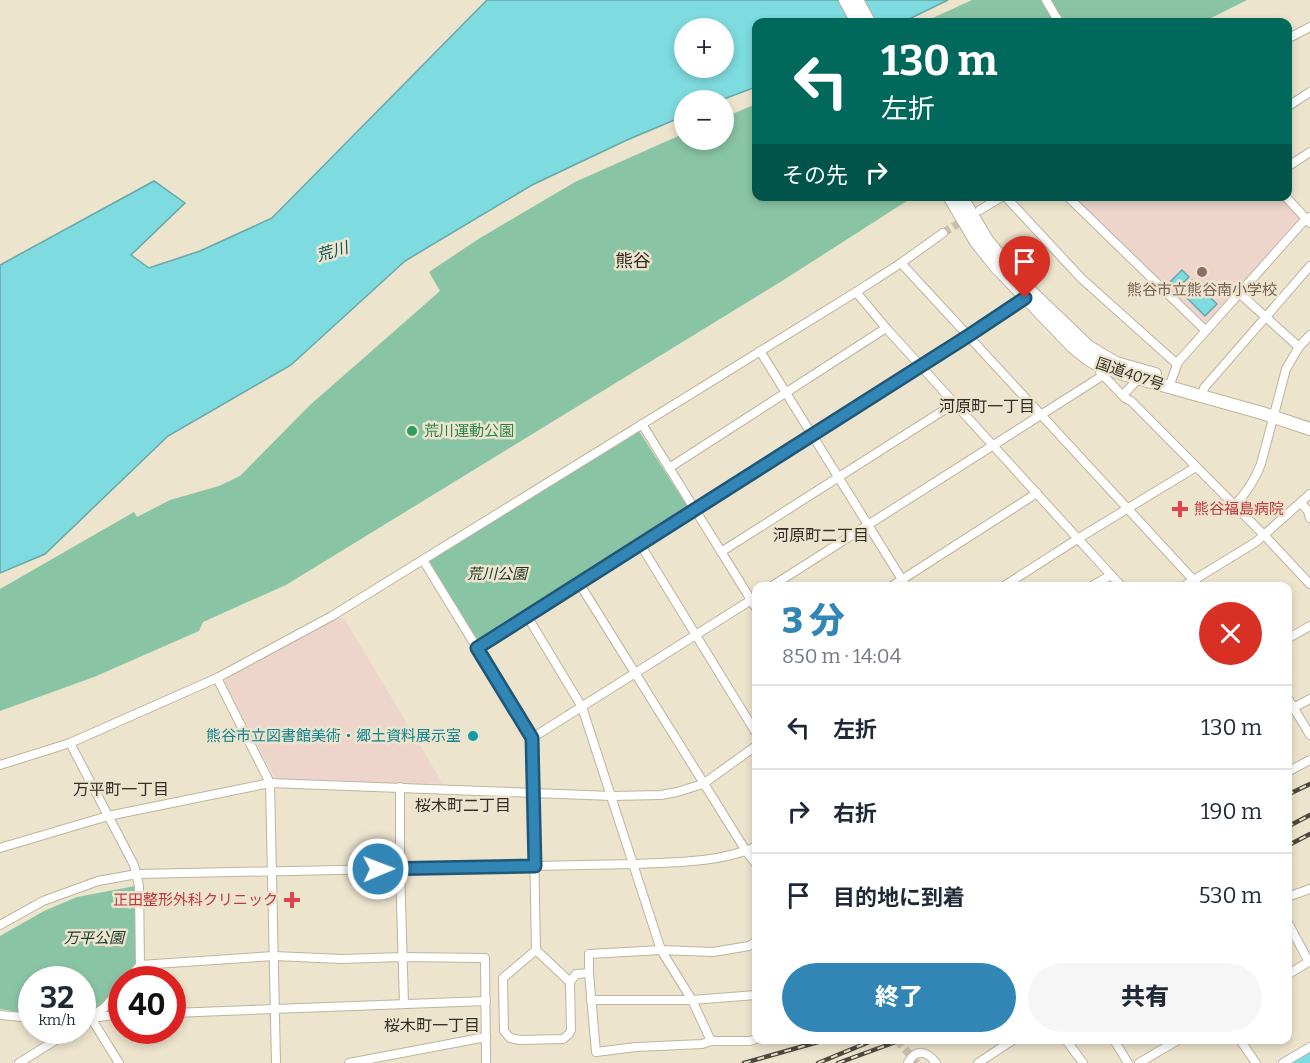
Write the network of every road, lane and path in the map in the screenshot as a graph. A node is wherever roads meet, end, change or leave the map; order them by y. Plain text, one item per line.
1 (846, 0) edge
2 (857, 0) edge
3 (1046, 0) edge
4 (855, 18) edge
5 (867, 18) edge
6 (1057, 18) edge
7 (1310, 27) edge
8 (1292, 36) edge
9 (1310, 92) edge
10 (1292, 104) edge
11 (1310, 152) edge
12 (1292, 164) edge
13 (952, 201) edge
14 (964, 201) edge
15 (995, 201) edge
16 (1009, 201) edge
17 (1072, 201) edge
18 (1290, 201) edge
19 (980, 210) dead end
20 (1309, 220) edge
21 (943, 232) tunnel mouth
22 (901, 263) junction
23 (1310, 266) edge
24 (1020, 281) junction
25 (856, 292) junction
26 (1239, 293) junction
27 (1025, 298) junction
28 (1265, 317) junction
29 (886, 328) junction
30 (1206, 331) junction
31 (1310, 335) edge
32 (968, 336) junction
33 (1299, 347) junction
34 (760, 351) junction
35 (1177, 364) junction
36 (921, 365) junction
37 (1105, 368) junction
38 (1139, 378) junction
39 (1170, 383) junction
40 (1126, 392) junction
41 (1203, 392) junction
42 (787, 393) junction
43 (1131, 401) junction
44 (955, 403) junction
45 (1275, 413) junction
46 (1041, 416) junction
47 (1310, 421) edge
48 (642, 424) junction
49 (1310, 429) edge
50 (812, 435) junction
51 (993, 446) junction
52 (1196, 467) junction
53 (669, 468) junction
54 (838, 478) junction
55 (1037, 494) junction
56 (1310, 494) edge
57 (1301, 502) junction
58 (1235, 505) junction
59 (694, 509) junction
60 (1128, 510) junction
61 (1310, 518) edge
62 (868, 525) junction
63 (1265, 536) junction
64 (1079, 538) junction
65 (640, 544) junction
66 (721, 552) junction
67 (423, 560) junction
68 (1111, 575) junction
69 (579, 582) junction
70 (778, 582) edge
71 (903, 582) edge
72 (907, 582) edge
73 (1010, 582) edge
74 (1099, 582) edge
75 (1118, 582) edge
76 (1194, 582) edge
77 (1199, 582) edge
78 (1310, 584) edge
79 (752, 599) edge
80 (752, 603) edge
81 (527, 616) junction
82 (1310, 626) edge
83 (696, 636) junction
84 (1292, 636) edge
85 (477, 648) junction
86 (635, 674) junction
87 (217, 678) junction
88 (1310, 699) edge
89 (582, 707) junction
90 (1292, 709) edge
91 (1292, 712) edge
92 (752, 727) edge
93 (1310, 735) edge
94 (532, 738) junction
95 (70, 743) junction
96 (752, 749) edge
97 (1310, 760) edge
98 (0, 765) edge
99 (1292, 769) edge
100 (270, 783) junction
101 (703, 784) junction
102 (400, 787) junction
103 (534, 794) junction
104 (612, 796) junction
105 (108, 816) junction
106 (0, 848) edge
107 (752, 849) edge
108 (746, 851) junction
109 (752, 859) edge
110 (634, 864) junction
111 (535, 866) junction
112 (400, 868) junction
113 (273, 871) junction
114 (137, 874) junction
115 (1310, 889) edge
116 (1292, 895) edge
117 (0, 926) edge
118 (1292, 933) edge
119 (752, 944) edge
120 (536, 950) junction
121 (661, 950) junction
122 (274, 956) junction
123 (402, 957) junction
124 (1309, 962) edge
125 (140, 965) joint
126 (1292, 972) edge
127 (589, 973) junction
128 (503, 978) junction
129 (485, 979) junction
130 (570, 982) junction
131 (752, 995) edge
132 (591, 1000) junction
133 (692, 1000) junction
134 (486, 1001) junction
135 (108, 1003) edge
136 (404, 1004) junction
137 (275, 1010) junction
138 (96, 1012) edge
139 (186, 1013) edge
140 (0, 1016) edge
141 (18, 1017) edge
142 (96, 1031) edge
143 (486, 1037) junction
144 (752, 1040) edge
145 (711, 1041) junction
146 (50, 1044) edge
147 (1007, 1044) edge
148 (1069, 1044) edge
149 (1116, 1044) edge
150 (1171, 1044) edge
151 (1243, 1044) edge
152 (1310, 1047) edge
153 (381, 1060) edge
154 (19, 1063) edge
155 (119, 1063) edge
156 (276, 1063) edge
157 (350, 1063) edge
158 (486, 1063) edge
159 (908, 1063) edge
160 (936, 1063) edge
161 (978, 1063) edge
162 (1083, 1063) edge
163 (1128, 1063) edge
164 (1139, 1063) edge
165 (1256, 1063) edge
166 (1283, 1063) edge

1 - 4 highway
2 - 5 highway
3 - 6 street
7 - 8 street
9 - 10 street
11 - 12 street
13 - 27 highway, 国道407号
14 - 24 highway
15 - 19 street
16 - 35 street
17 - 30 street
18 - 20 street
20 - 26 street
21 - 22 street
22 - 25 street
22 - 32 street
23 - 28 street
24 - 37 highway
24 - 37 highway
25 - 29 street
25 - 34 street
26 - 28 street
26 - 30 street
27 - 32 street
27 - 37 highway, 国道407号
28 - 33 street
28 - 41 street
29 - 36 street
29 - 42 street
30 - 35 street
31 - 33 street
32 - 36 street
32 - 46 street
33 - 45 street
34 - 42 street
34 - 48 street
35 - 39 street
36 - 44 street
36 - 50 street
37 - 38 highway, 国道407号
37 - 39 highway, 国道407号
37 - 40 street
37 - 43 street
37 - 46 street
38 - 39 highway, 国道407号
38 - 40 street
39 - 41 highway, 国道407号
40 - 43 street
41 - 45 highway, 国道407号
42 - 50 street
42 - 53 street
43 - 52 street
44 - 51 street
44 - 54 street
45 - 47 highway, 国道407号
45 - 49 highway, 国道407号
45 - 58 street
46 - 51 street
46 - 60 street
48 - 53 street
48 - 67 street
50 - 54 street
50 - 59 street
51 - 55 street
51 - 62 street
52 - 58 street
52 - 60 street
53 - 59 street
54 - 62 street
54 - 66 street
55 - 64 street
55 - 72 street
56 - 57 street
57 - 61 street
57 - 63 street
58 - 63 street
59 - 65 street
59 - 66 street
60 - 64 street
60 - 76 street
62 - 70 street
62 - 71 street
63 - 77 street
63 - 78 street
64 - 68 street
64 - 73 street
65 - 69 street
65 - 83 street
66 - 79 street
67 - 85 street
67 - 87 street
68 - 74 street
68 - 75 street
69 - 81 street
69 - 86 street
80 - 83 street
81 - 85 street
81 - 89 street
82 - 84 street
83 - 86 street
83 - 92 street
85 - 94 street
86 - 89 street
86 - 101 street
87 - 95 street
87 - 100 street
88 - 90 street
89 - 94 street
89 - 104 street
91 - 93 street
94 - 103 street
95 - 98 street
95 - 105 street
96 - 101 street
97 - 99 street
100 - 102 street
100 - 105 street
100 - 113 street
101 - 104 street
101 - 108 street
102 - 103 street
102 - 112 street
103 - 104 street
103 - 111 street
104 - 110 street
105 - 106 street
105 - 114 street
107 - 108 street
108 - 109 street
108 - 110 street
110 - 111 street
110 - 121 street
111 - 112 street
111 - 120 street
112 - 113 street
112 - 123 street
113 - 114 street
113 - 122 street
114 - 117 street
114 - 125 street
115 - 116 street
118 - 124 street
119 - 121 street
120 - 128 street
120 - 130 street
121 - 127 street
121 - 133 street
122 - 123 street
122 - 125 street
122 - 137 street
123 - 129 street
123 - 136 street
124 - 126 street
127 - 130 street
127 - 132 street
128 - 129 street
128 - 130 street
129 - 134 street
131 - 133 street
132 - 133 street
132 - 145 street
133 - 145 street
134 - 136 street
134 - 143 street
135 - 138 street
136 - 137 street
137 - 139 street
137 - 156 street
140 - 141 street
142 - 155 street
143 - 153 street
143 - 158 street
144 - 145 street
146 - 154 street
147 - 161 street
148 - 162 street
149 - 163 street
150 - 164 street
151 - 165 street
152 - 166 street
153 - 157 street
159 - 160 street

